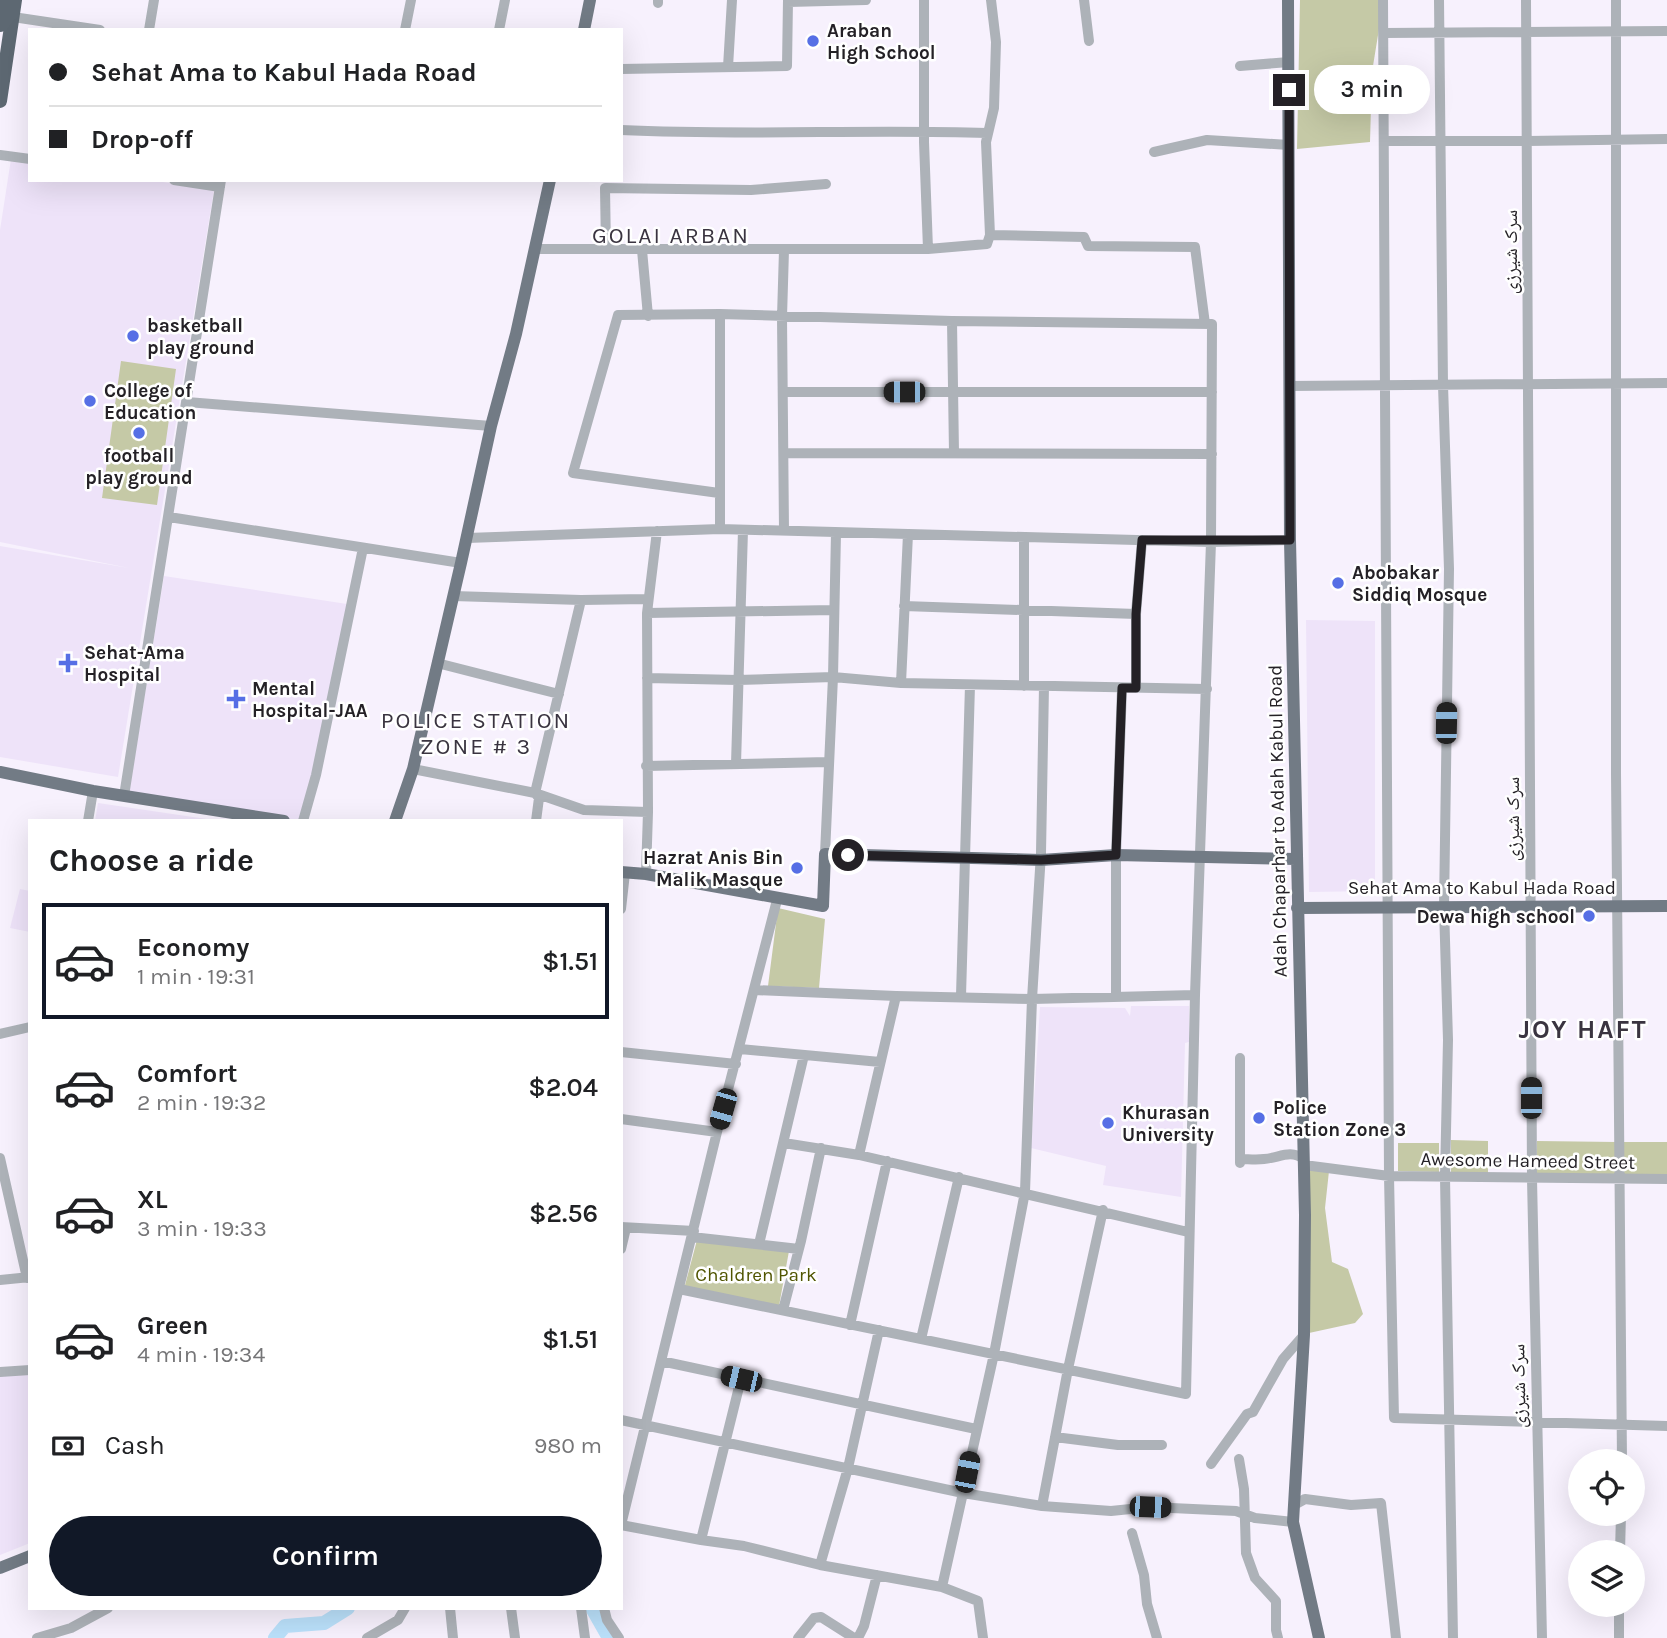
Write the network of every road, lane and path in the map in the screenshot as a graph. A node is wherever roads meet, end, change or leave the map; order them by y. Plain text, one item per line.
1 (15, 0) edge
2 (154, 0) edge
3 (411, 0) edge
4 (505, 0) edge
5 (590, 0) edge
6 (732, 0) edge
7 (866, 0) edge
8 (924, 0) edge
9 (991, 0) edge
10 (1084, 0) edge
11 (1288, 0) edge
12 (1383, 0) edge
13 (1439, 0) edge
14 (1526, 0) edge
15 (1616, 0) edge
16 (788, 1) edge
17 (4, 14) edge
18 (88, 28) edge
19 (149, 28) edge
20 (405, 28) edge
21 (499, 28) edge
22 (584, 28) edge
23 (1616, 31) junction
24 (1667, 31) edge
25 (1526, 32) junction
26 (1384, 33) junction
27 (1439, 33) junction
28 (1089, 41) dead end
29 (1289, 62) junction
30 (1240, 66) dead end
31 (728, 67) junction
32 (623, 69) edge
33 (0, 102) edge
34 (623, 130) edge
35 (924, 131) junction
36 (987, 133) junction
37 (1617, 139) junction
38 (1667, 139) edge
39 (1385, 141) junction
40 (1442, 141) junction
41 (1528, 141) junction
42 (1289, 145) junction
43 (1154, 152) dead end
44 (0, 155) edge
45 (28, 159) edge
46 (197, 182) edge
47 (550, 182) edge
48 (220, 184) edge
49 (826, 184) dead end
50 (990, 235) junction
51 (534, 249) junction
52 (928, 249) junction
53 (606, 250) junction
54 (642, 250) junction
55 (784, 250) junction
56 (720, 314) junction
57 (648, 316) junction
58 (782, 317) junction
59 (952, 321) junction
60 (1205, 324) junction
61 (1617, 381) junction
62 (1667, 381) edge
63 (1386, 382) junction
64 (1443, 382) junction
65 (1527, 382) junction
66 (1289, 383) junction
67 (784, 392) junction
68 (953, 392) junction
69 (1212, 392) junction
70 (187, 402) junction
71 (491, 426) junction
72 (784, 453) junction
73 (954, 453) junction
74 (1212, 454) junction
75 (719, 493) junction
76 (169, 517) junction
77 (720, 529) junction
78 (743, 530) junction
79 (657, 531) junction
80 (784, 531) junction
81 (836, 533) junction
82 (908, 534) junction
83 (1024, 537) junction
84 (467, 538) junction
85 (1142, 540) junction
86 (1290, 540) junction
87 (1211, 542) junction
88 (363, 548) junction
89 (461, 564) junction
90 (453, 596) junction
91 (647, 599) junction
92 (581, 600) junction
93 (904, 606) junction
94 (834, 610) junction
95 (1023, 610) junction
96 (647, 613) junction
97 (739, 613) junction
98 (1136, 614) junction
99 (438, 663) junction
100 (833, 677) junction
101 (647, 678) junction
102 (738, 680) junction
103 (901, 683) junction
104 (971, 685) junction
105 (1024, 686) junction
106 (1044, 686) junction
107 (1122, 688) junction
108 (1136, 688) junction
109 (1207, 689) junction
110 (559, 694) junction
111 (828, 762) junction
112 (736, 764) junction
113 (646, 766) junction
114 (413, 769) junction
115 (0, 772) edge
116 (93, 792) junction
117 (535, 793) junction
118 (124, 796) junction
119 (648, 812) junction
120 (88, 819) edge
121 (271, 819) edge
122 (304, 819) edge
123 (396, 819) edge
124 (536, 819) edge
125 (825, 854) junction
126 (1116, 855) junction
127 (1200, 857) junction
128 (965, 858) junction
129 (1296, 859) junction
130 (1041, 860) junction
131 (623, 873) edge
132 (646, 874) junction
133 (777, 900) junction
134 (1618, 906) junction
135 (1667, 906) edge
136 (1388, 907) junction
137 (1444, 907) junction
138 (1530, 907) junction
139 (1297, 908) junction
140 (754, 990) junction
141 (1195, 995) junction
142 (896, 996) junction
143 (961, 996) junction
144 (1116, 996) junction
145 (1032, 999) junction
146 (28, 1027) edge
147 (0, 1034) edge
148 (740, 1049) junction
149 (623, 1052) edge
150 (804, 1055) junction
151 (1240, 1058) dead end
152 (880, 1062) junction
153 (736, 1064) junction
154 (623, 1119) edge
155 (717, 1132) junction
156 (784, 1143) junction
157 (821, 1149) junction
158 (859, 1155) junction
159 (0, 1158) edge
160 (887, 1161) junction
161 (1304, 1162) junction
162 (1389, 1176) junction
163 (959, 1177) junction
164 (1445, 1177) junction
165 (1621, 1178) junction
166 (1532, 1179) junction
167 (1667, 1179) edge
168 (1025, 1192) junction
169 (1103, 1210) junction
170 (624, 1228) edge
171 (1188, 1232) junction
172 (693, 1234) junction
173 (759, 1244) junction
174 (799, 1249) junction
175 (28, 1273) edge
176 (28, 1277) edge
177 (0, 1280) edge
178 (679, 1289) junction
179 (782, 1310) junction
180 (850, 1325) junction
181 (879, 1331) junction
182 (1304, 1335) junction
183 (920, 1339) junction
184 (994, 1354) junction
185 (661, 1362) junction
186 (1068, 1369) junction
187 (28, 1370) edge
188 (0, 1372) edge
189 (741, 1379) junction
190 (862, 1406) junction
191 (1450, 1419) junction
192 (623, 1420) edge
193 (1536, 1422) junction
194 (1623, 1424) junction
195 (644, 1425) junction
196 (1667, 1426) edge
197 (976, 1429) junction
198 (1055, 1437) junction
199 (726, 1442) junction
200 (1162, 1445) dead end
201 (1622, 1449) edge
202 (1239, 1459) dead end
203 (1211, 1464) dead end
204 (848, 1468) junction
205 (963, 1493) junction
206 (1294, 1505) junction
207 (1042, 1507) junction
208 (1245, 1514) junction
209 (623, 1516) edge
210 (1293, 1521) junction
211 (623, 1525) edge
212 (1132, 1533) dead end
213 (701, 1540) junction
214 (28, 1557) edge
215 (820, 1565) junction
216 (0, 1568) edge
217 (877, 1575) junction
218 (942, 1587) junction
219 (104, 1610) edge
220 (404, 1610) edge
221 (450, 1610) edge
222 (511, 1610) edge
223 (581, 1610) edge
224 (604, 1610) edge
225 (1619, 1617) edge
226 (864, 1626) junction
227 (37, 1638) edge
228 (367, 1638) edge
229 (453, 1638) edge
230 (515, 1638) edge
231 (585, 1638) edge
232 (619, 1638) edge
233 (798, 1638) edge
234 (856, 1638) edge
235 (867, 1638) edge
236 (983, 1638) edge
237 (1157, 1638) edge
238 (1278, 1638) edge
239 (1319, 1638) edge
240 (1396, 1638) edge
241 (1453, 1638) edge
242 (1542, 1638) edge
243 (1619, 1638) edge

1 - 17 highway
2 - 19 street
3 - 20 street
4 - 21 street
5 - 22 main road
6 - 31 street
7 - 16 street
8 - 35 street
9 - 36 street
10 - 28 street
11 - 29 main road, Adah Chaparhar to Adah Kabul Road
12 - 26 street
13 - 27 street
14 - 25 street, سرک شیرزی
15 - 23 street
16 - 31 street
17 - 18 street
17 - 33 highway
23 - 24 street
23 - 25 street
23 - 37 street
25 - 27 street
25 - 41 street, سرک شیرزی
26 - 27 street
26 - 39 street
27 - 40 street
29 - 30 street
29 - 42 main road, Adah Chaparhar to Adah Kabul Road
31 - 32 street
34 - 35 street
35 - 36 street
35 - 52 street
36 - 50 street
37 - 38 street
37 - 41 street
37 - 61 street
39 - 40 street
39 - 63 street
40 - 41 street
40 - 64 street
41 - 65 street, سرک شیرزی
42 - 43 street
42 - 66 main road, Adah Chaparhar to Adah Kabul Road
44 - 45 street
46 - 48 street
47 - 51 main road
48 - 70 street
49 - 53 street
50 - 52 street
50 - 60 street
51 - 53 street
51 - 71 main road
52 - 55 street
53 - 54 street
54 - 55 street
54 - 57 street
55 - 58 street
56 - 57 street
56 - 58 street
56 - 75 street
57 - 75 street
58 - 59 street
58 - 67 street
59 - 60 street
59 - 68 street
60 - 69 street
61 - 62 street
61 - 65 street
61 - 134 street
63 - 64 street
63 - 66 street
63 - 136 street
64 - 65 street
64 - 137 street
65 - 138 street, سرک شیرزی
66 - 86 main road, Adah Chaparhar to Adah Kabul Road
67 - 68 street
67 - 72 street
68 - 69 street
68 - 73 street
69 - 74 street
70 - 71 street
70 - 76 street
71 - 84 main road
72 - 73 street
72 - 80 street
73 - 74 street
74 - 87 street
75 - 77 street
76 - 88 street
76 - 118 street
77 - 78 street
77 - 79 street
78 - 80 street
78 - 97 street
79 - 84 street
79 - 91 street
80 - 81 street
81 - 82 street
81 - 94 street
82 - 83 street
82 - 93 street
83 - 85 street
83 - 95 street
84 - 89 main road
85 - 87 street
85 - 98 street
86 - 87 street
86 - 129 main road, Adah Chaparhar to Adah Kabul Road
87 - 109 street
88 - 89 street
88 - 122 street
89 - 90 main road
90 - 92 street
90 - 99 main road
91 - 92 street
91 - 96 street
92 - 110 street
93 - 95 street
93 - 103 street
94 - 97 street
94 - 100 street
95 - 98 street
95 - 105 street
96 - 97 street
96 - 101 street
97 - 102 street
98 - 108 street
99 - 110 street
99 - 114 main road
100 - 102 street
100 - 103 street
100 - 111 street
101 - 102 street
101 - 113 street
102 - 112 street
103 - 104 street
104 - 105 street
104 - 128 street
105 - 106 street
106 - 107 street
106 - 130 street
107 - 108 street
107 - 126 street
108 - 109 street
109 - 127 street
110 - 117 street
111 - 112 street
111 - 125 street
112 - 113 street
113 - 119 street
114 - 117 street
114 - 123 main road
115 - 116 main road
116 - 118 main road
116 - 120 street
117 - 119 street
117 - 124 street
118 - 121 main road
119 - 132 street
125 - 128 main road
125 - 133 main road
126 - 127 main road
126 - 130 main road
126 - 144 street
127 - 129 main road
127 - 141 street
128 - 130 main road
128 - 143 street
129 - 139 main road, Adah Chaparhar to Adah Kabul Road
130 - 145 street
131 - 132 main road
132 - 133 main road
133 - 140 street
134 - 135 main road, Sehat Ama to Kabul Hada Road
134 - 138 main road, Sehat Ama to Kabul Hada Road
134 - 165 street
136 - 137 main road, Sehat Ama to Kabul Hada Road
136 - 139 main road, Sehat Ama to Kabul Hada Road
136 - 162 street
137 - 138 main road, Sehat Ama to Kabul Hada Road
137 - 164 street
138 - 166 street, سرک شیرزی
139 - 161 main road, Adah Chaparhar to Adah Kabul Road
140 - 142 street
140 - 148 street
141 - 144 street
141 - 171 street
142 - 143 street
142 - 152 street
143 - 145 street
144 - 145 street
145 - 168 street
146 - 147 street
148 - 150 street
148 - 153 street
149 - 153 street
150 - 152 street
150 - 156 street
151 - 161 street, Awesome Hameed Street
152 - 158 street
153 - 155 street
154 - 155 street
155 - 172 street
156 - 157 street
156 - 173 street
157 - 158 street
157 - 174 street
158 - 160 street
159 - 175 street
160 - 163 street
160 - 180 street
161 - 162 street, Awesome Hameed Street
161 - 182 main road, Adah Chaparhar to Adah Kabul Road
162 - 164 street, Awesome Hameed Street
162 - 191 street
163 - 168 street
163 - 183 street
164 - 166 street, Awesome Hameed Street
164 - 191 street
165 - 166 street, Awesome Hameed Street
165 - 167 street, Awesome Hameed Street
165 - 194 street
166 - 193 street, سرک شیرزی
168 - 169 street
168 - 184 street
169 - 171 street
169 - 186 street
170 - 172 street
171 - 186 street
172 - 173 street
172 - 178 street
173 - 174 street
174 - 179 street
176 - 177 street
178 - 179 street
178 - 185 street
179 - 180 street
180 - 181 street
181 - 183 street
181 - 190 street
182 - 203 street
182 - 206 main road, Adah Chaparhar to Adah Kabul Road
183 - 184 street
184 - 186 street
184 - 197 street
185 - 189 street
185 - 195 street
186 - 198 street
187 - 188 street
189 - 190 street
189 - 199 street
190 - 197 street
190 - 204 street
191 - 193 street
191 - 241 street
192 - 195 street
193 - 194 street
193 - 242 street, سرک شیرزی
194 - 196 street
194 - 201 street
195 - 199 street
195 - 209 street
197 - 205 street
198 - 200 street
198 - 207 street
199 - 204 street
199 - 213 street
202 - 208 street
204 - 205 street
204 - 215 street
205 - 207 street
205 - 218 street
206 - 210 main road, Adah Chaparhar to Adah Kabul Road
206 - 240 street
207 - 208 street
208 - 210 street
208 - 238 street
210 - 239 main road, Adah Chaparhar to Adah Kabul Road
211 - 213 street
212 - 237 street
213 - 215 street
214 - 216 main road
215 - 217 street
217 - 218 street
217 - 226 street
218 - 236 street
219 - 227 street
220 - 228 street
221 - 229 street
222 - 230 street
223 - 231 street
224 - 232 street
225 - 243 street
226 - 234 street
226 - 235 street
233 - 234 street

